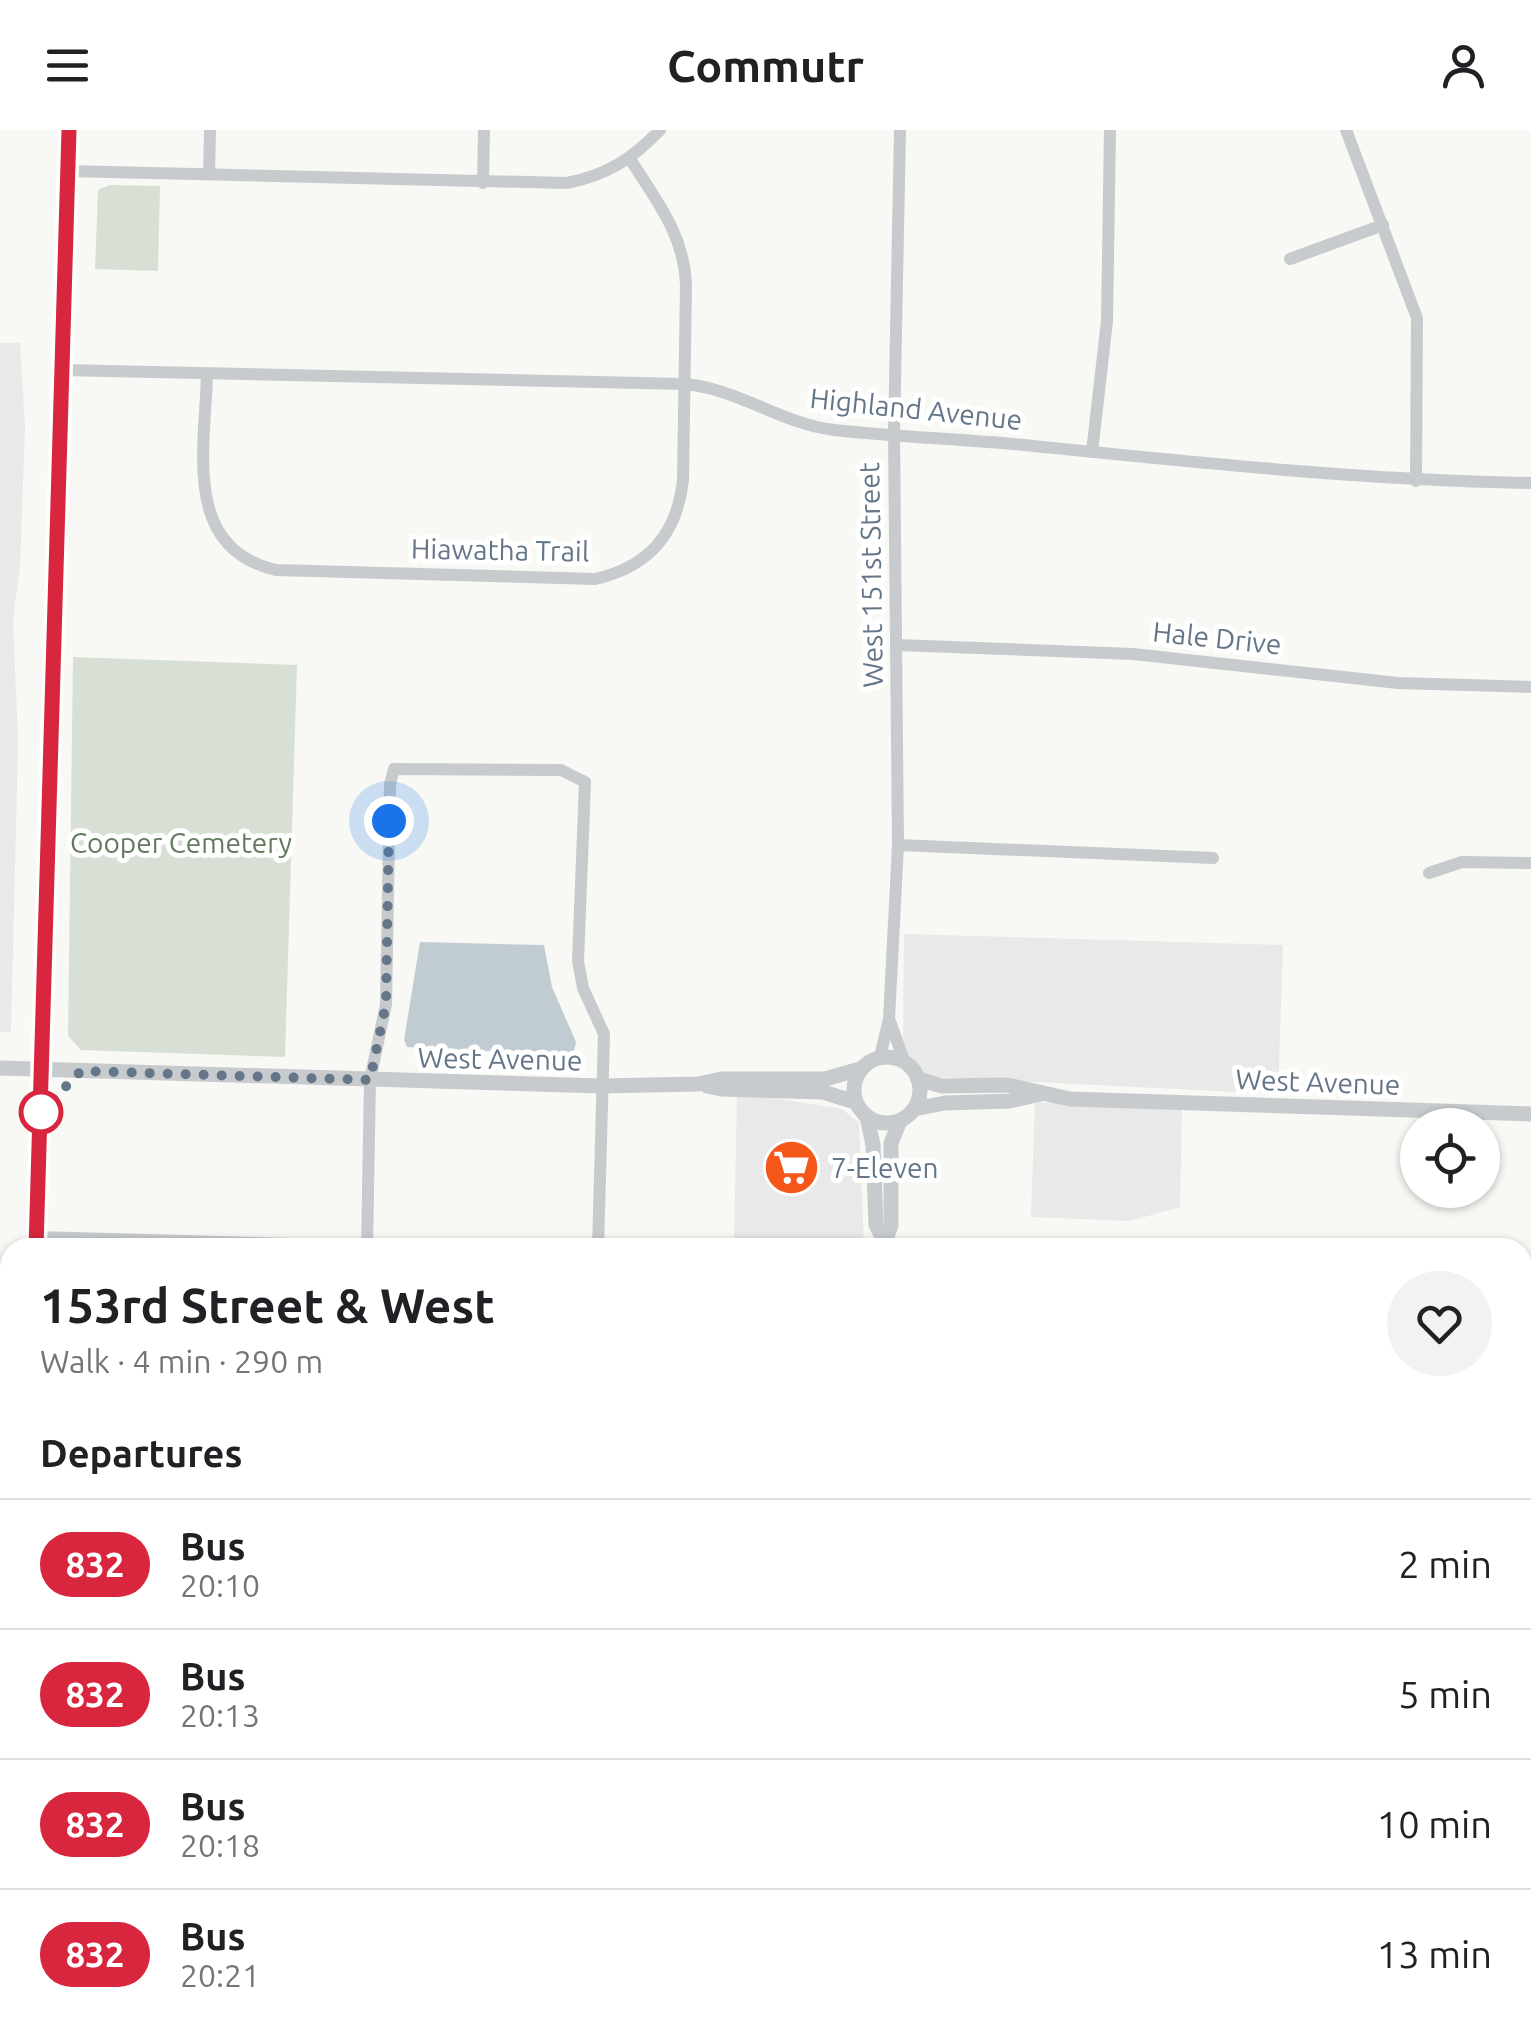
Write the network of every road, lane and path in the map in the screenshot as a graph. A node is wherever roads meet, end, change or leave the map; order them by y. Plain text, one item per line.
1 (68, 130) edge
2 (210, 130) edge
3 (484, 130) edge
4 (660, 130) edge
5 (900, 130) edge
6 (1110, 130) edge
7 (1346, 130) edge
8 (630, 160) junction
9 (68, 171) junction
10 (209, 174) junction
11 (483, 183) junction
12 (1383, 225) junction
13 (1290, 259) dead end
14 (62, 370) junction
15 (207, 375) junction
16 (684, 384) junction
17 (894, 433) junction
18 (1092, 452) junction
19 (1416, 481) junction
20 (1531, 483) edge
21 (898, 645) junction
22 (1531, 687) edge
23 (898, 846) junction
24 (1213, 858) dead end
25 (1531, 864) edge
26 (1429, 873) dead end
27 (889, 1019) junction
28 (880, 1057) junction
29 (904, 1061) junction
30 (0, 1068) edge
31 (860, 1069) junction
32 (42, 1070) junction
33 (918, 1079) junction
34 (370, 1080) junction
35 (698, 1084) junction
36 (601, 1086) junction
37 (1044, 1094) junction
38 (856, 1102) junction
39 (914, 1110) junction
40 (1531, 1114) edge
41 (867, 1117) junction
42 (900, 1121) junction
43 (36, 1238) edge
44 (366, 1238) edge
45 (598, 1238) edge
46 (881, 1238) edge
47 (886, 1238) edge

1 - 9 street
2 - 10 street
3 - 11 street
4 - 8 street
5 - 17 street, West 151st Street
6 - 18 street
7 - 12 street
8 - 11 street
8 - 16 street, Hiawatha Trail
9 - 10 street
9 - 14 street
10 - 11 street
12 - 13 street
12 - 19 street
14 - 15 street, Highland Avenue
14 - 32 street
15 - 16 street, Highland Avenue
15 - 16 street, Hiawatha Trail
16 - 17 street, Highland Avenue
17 - 18 street, Highland Avenue
17 - 21 street, West 151st Street
18 - 19 street, Highland Avenue
19 - 20 street, Highland Avenue
21 - 22 street, Hale Drive
21 - 23 street, West 151st Street
23 - 24 street
23 - 27 street, West 151st Street
25 - 26 street
27 - 28 street, West 151st Street
27 - 29 street, West 151st Street
28 - 29 street
28 - 31 street
29 - 33 street
30 - 32 street, West Avenue
31 - 35 street, West Avenue
31 - 38 street
32 - 34 street, West Avenue
32 - 43 street
33 - 37 street, West Avenue
33 - 39 street
34 - 36 street, West Avenue
34 - 36 street
34 - 44 street
35 - 36 street, West Avenue
35 - 38 street, West Avenue
36 - 45 street
37 - 39 street, West Avenue
37 - 40 street, West Avenue
38 - 41 street
39 - 42 street
41 - 42 street
41 - 46 street
42 - 47 street

